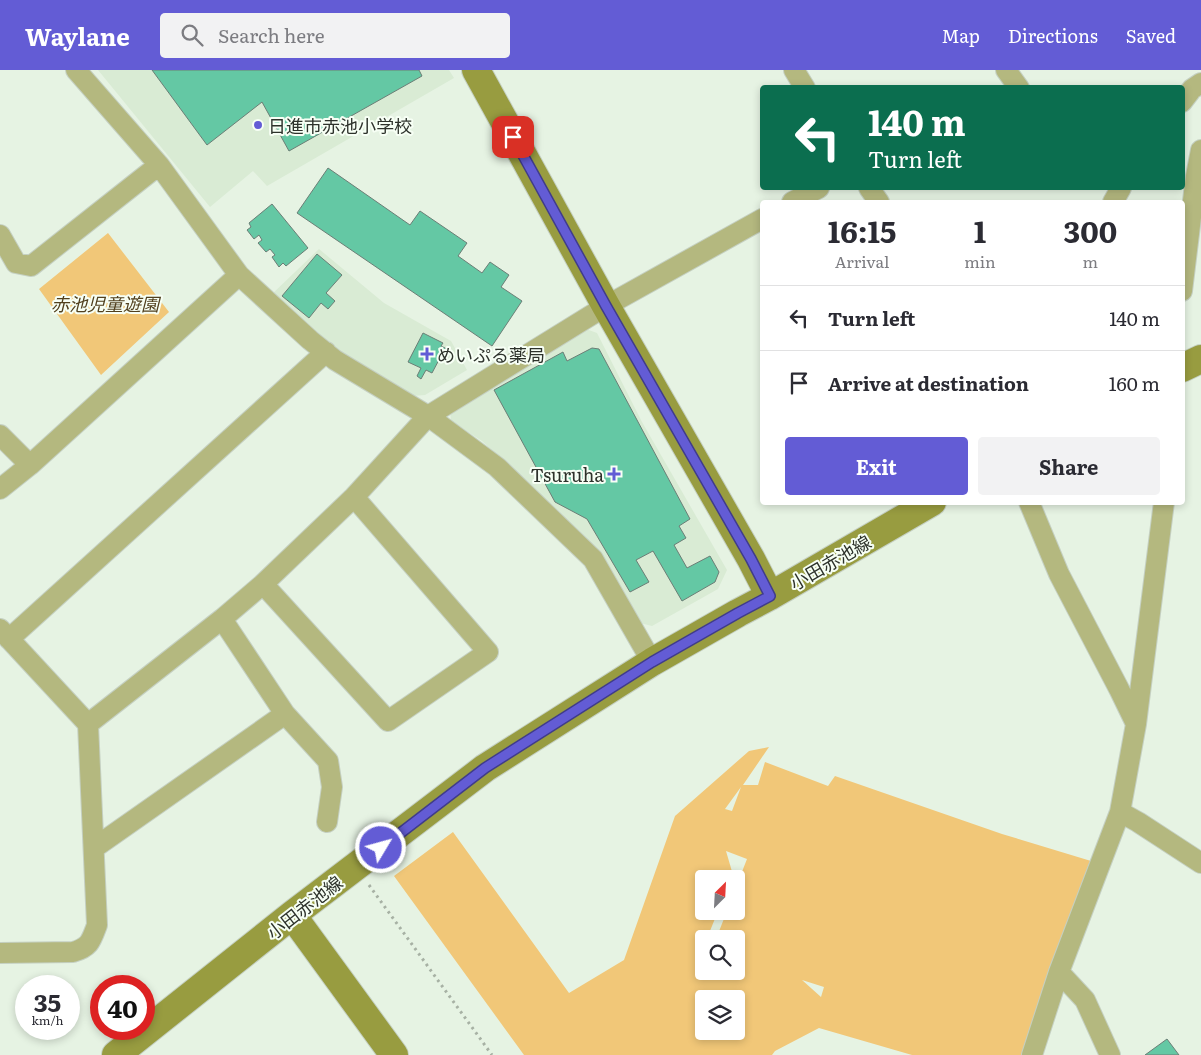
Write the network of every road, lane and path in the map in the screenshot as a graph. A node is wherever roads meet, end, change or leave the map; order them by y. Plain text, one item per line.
1 (76, 70) edge
2 (476, 70) edge
3 (794, 70) edge
4 (1006, 70) edge
5 (1201, 83) edge
6 (803, 85) edge
7 (1016, 85) edge
8 (1185, 98) edge
9 (1201, 150) edge
10 (158, 165) junction
11 (815, 190) edge
12 (796, 200) edge
13 (760, 220) edge
14 (0, 235) edge
15 (1185, 266) edge
16 (239, 276) junction
17 (606, 306) junction
18 (326, 352) junction
19 (1201, 359) edge
20 (1185, 367) edge
21 (428, 416) junction
22 (0, 435) edge
23 (30, 465) junction
24 (0, 489) edge
25 (354, 497) junction
26 (927, 505) edge
27 (1030, 505) edge
28 (1164, 505) edge
29 (263, 584) junction
30 (770, 596) junction
31 (222, 620) junction
32 (5, 634) edge
33 (652, 662) junction
34 (285, 714) junction
35 (88, 724) junction
36 (1136, 724) junction
37 (1120, 812) junction
38 (327, 822) dead end
39 (94, 848) junction
40 (1201, 863) edge
41 (369, 885) dead end
42 (292, 915) junction
43 (0, 953) edge
44 (1059, 972) junction
45 (116, 1055) edge
46 (394, 1055) edge
47 (492, 1055) edge
48 (1032, 1055) edge
49 (1110, 1055) edge

1 - 10 street
2 - 17 street
3 - 6 street
4 - 7 street
5 - 8 street
9 - 15 street
10 - 14 street
10 - 16 street
11 - 12 street
13 - 17 street
16 - 18 street
16 - 23 street
17 - 21 street
17 - 30 street
18 - 21 street
18 - 32 street
19 - 20 street
21 - 25 street
21 - 33 street
22 - 23 street
23 - 24 street
25 - 29 street
25 - 29 street
26 - 30 street, 小田赤池線
27 - 36 street
28 - 36 street
29 - 31 street
30 - 33 street, 小田赤池線
31 - 34 street
31 - 35 street
32 - 35 street
33 - 42 street, 小田赤池線
34 - 38 street
34 - 39 street
35 - 39 street
36 - 37 street
37 - 40 street
37 - 44 street
39 - 43 street
41 - 47 path
42 - 45 street, 小田赤池線
42 - 46 street
44 - 48 street
44 - 49 street

